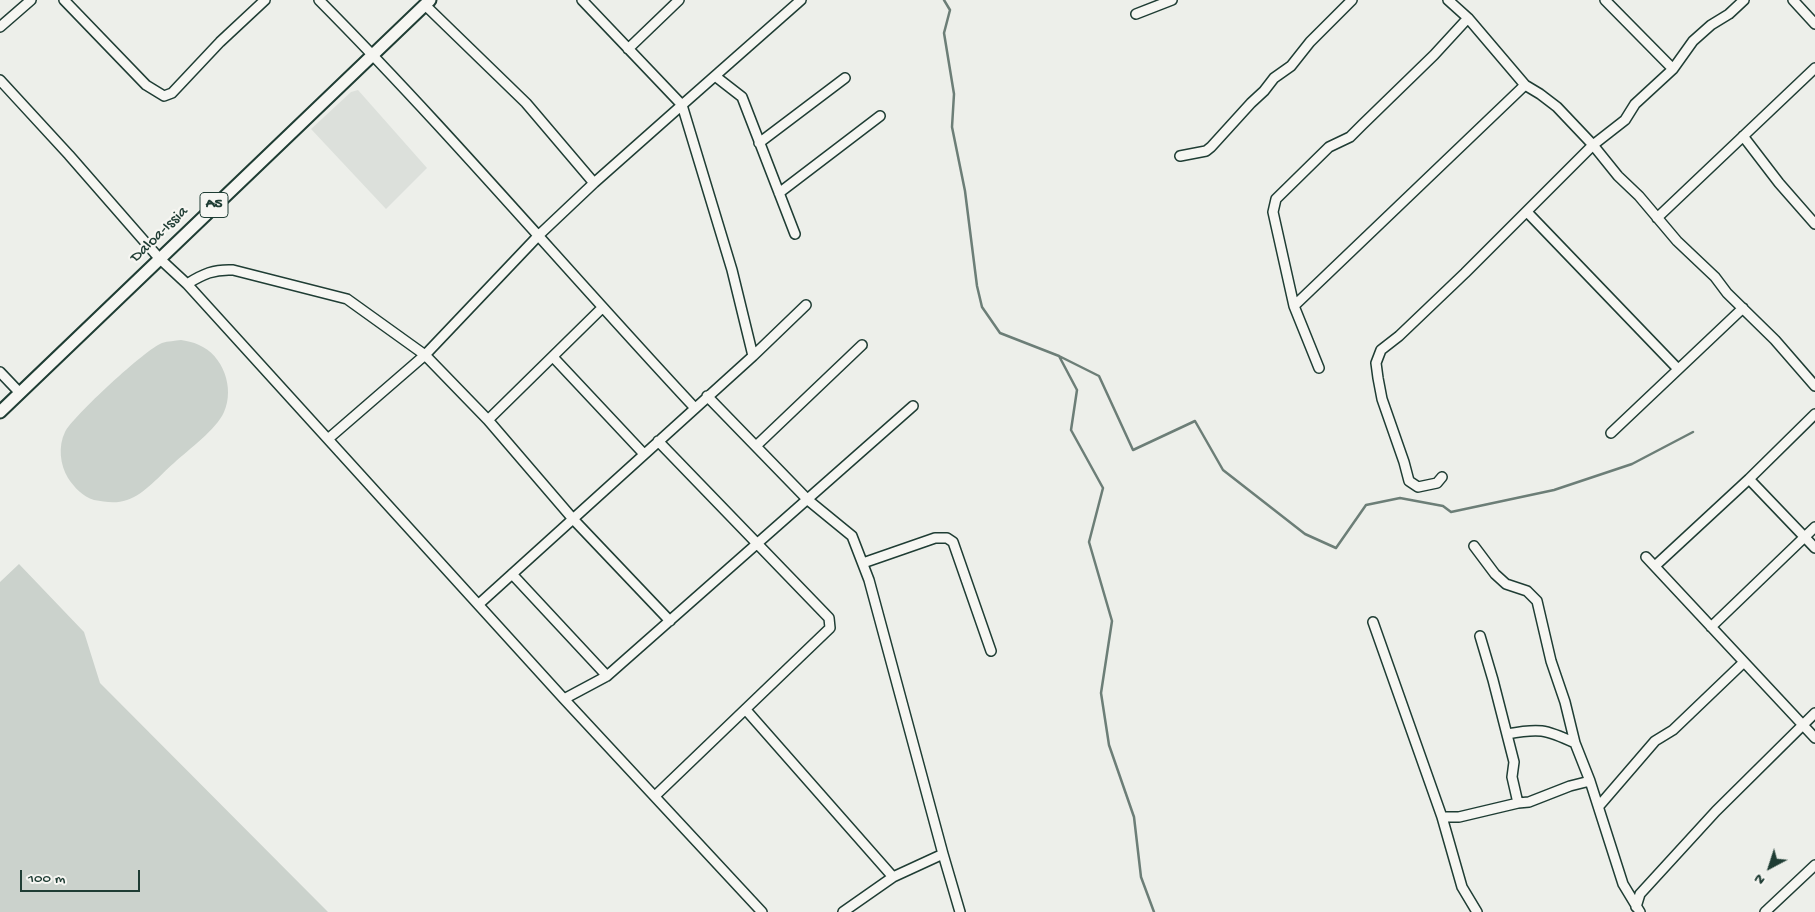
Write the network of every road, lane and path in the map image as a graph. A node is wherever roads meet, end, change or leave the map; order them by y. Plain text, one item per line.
1 (31, 0) edge
2 (64, 0) edge
3 (265, 0) edge
4 (319, 0) edge
5 (582, 0) edge
6 (679, 0) edge
7 (801, 0) edge
8 (1172, 0) edge
9 (1352, 0) edge
10 (1448, 0) edge
11 (1605, 0) edge
12 (1744, 0) edge
13 (1793, 0) edge
14 (427, 2) edge
15 (1136, 14) dead end
16 (1468, 18) junction
17 (1815, 24) edge
18 (0, 27) edge
19 (628, 49) junction
20 (373, 54) junction
21 (1815, 68) edge
22 (1673, 69) junction
23 (715, 76) junction
24 (845, 78) dead end
25 (0, 80) edge
26 (1525, 85) junction
27 (682, 105) junction
28 (880, 116) dead end
29 (1743, 136) junction
30 (760, 143) junction
31 (1593, 145) junction
32 (1180, 156) dead end
33 (594, 183) junction
34 (779, 193) junction
35 (1527, 212) junction
36 (1657, 218) junction
37 (1815, 224) edge
38 (795, 234) dead end
39 (539, 235) junction
40 (159, 258) junction
41 (187, 284) junction
42 (806, 305) dead end
43 (1294, 306) junction
44 (602, 308) junction
45 (1743, 308) junction
46 (862, 345) dead end
47 (425, 356) junction
48 (753, 356) junction
49 (553, 357) junction
50 (1319, 368) dead end
51 (1678, 369) junction
52 (0, 372) edge
53 (1815, 386) edge
54 (20, 392) junction
55 (707, 396) junction
56 (913, 406) dead end
57 (694, 408) junction
58 (0, 412) edge
59 (1815, 414) edge
60 (488, 420) junction
61 (1610, 433) dead end
62 (328, 439) junction
63 (658, 441) junction
64 (756, 446) junction
65 (644, 454) junction
66 (1442, 477) dead end
67 (1749, 479) junction
68 (808, 500) junction
69 (573, 519) junction
70 (1815, 527) edge
71 (1805, 537) junction
72 (758, 545) junction
73 (1474, 546) dead end
74 (1815, 548) edge
75 (1646, 557) dead end
76 (863, 563) junction
77 (1655, 566) junction
78 (512, 574) junction
79 (479, 604) junction
80 (670, 621) junction
81 (1372, 622) dead end
82 (1711, 627) junction
83 (1480, 636) dead end
84 (991, 651) dead end
85 (1744, 662) junction
86 (608, 676) junction
87 (564, 699) junction
88 (746, 710) junction
89 (1815, 713) edge
90 (1802, 725) junction
91 (1507, 734) junction
92 (1815, 738) edge
93 (1575, 744) junction
94 (1590, 781) junction
95 (655, 796) junction
96 (1518, 803) junction
97 (1599, 806) junction
98 (1442, 817) junction
99 (943, 854) junction
100 (1815, 864) edge
101 (893, 877) junction
102 (1638, 910) edge
103 (762, 912) edge
104 (843, 912) edge
105 (960, 912) edge
106 (1477, 912) edge
107 (1765, 912) edge

1 - 18 street
2 - 3 street
4 - 20 street
5 - 19 street
6 - 19 street
7 - 23 street
8 - 15 street
9 - 32 street
10 - 16 street
11 - 22 street
12 - 22 street
13 - 17 street
14 - 20 main road, Daloa-Issia / A5
14 - 33 street
16 - 26 street
16 - 43 street
19 - 27 street
20 - 39 street
20 - 40 main road, Daloa-Issia / A5
21 - 29 street
22 - 31 street
23 - 27 street
23 - 30 street
24 - 30 street
25 - 40 street
26 - 31 street
26 - 43 street
27 - 33 street
27 - 48 street
28 - 34 street
29 - 36 street
29 - 37 street
30 - 34 street
31 - 35 street
31 - 36 street
33 - 39 street
34 - 38 street
35 - 51 street
35 - 66 street
36 - 45 street
39 - 44 street
39 - 47 street
40 - 41 street
40 - 54 main road, Daloa-Issia / A5
41 - 47 street
41 - 62 street
42 - 48 street
43 - 50 street
44 - 49 street
44 - 57 street
45 - 51 street
45 - 53 street
46 - 64 street
47 - 60 street
47 - 62 street
48 - 55 street
49 - 60 street
49 - 65 street
51 - 61 street
52 - 54 street
54 - 58 main road, Daloa-Issia / A5
55 - 57 street
55 - 64 street
56 - 68 street
57 - 63 street
59 - 67 street
60 - 69 street
62 - 79 street
63 - 65 street
63 - 72 street
64 - 68 street
65 - 69 street
67 - 71 street
67 - 77 street
68 - 72 street
68 - 76 street
69 - 78 street
69 - 80 street
70 - 71 street
71 - 74 street
71 - 82 street
72 - 80 street
72 - 88 street
73 - 93 street
75 - 77 street
76 - 84 street
76 - 99 street
77 - 82 street
78 - 79 street
78 - 86 street
79 - 87 street
80 - 86 street
81 - 98 street
82 - 85 street
83 - 91 street
85 - 90 street
85 - 97 street
86 - 87 street
87 - 95 street
88 - 95 street
88 - 101 street
89 - 90 street
90 - 92 street
90 - 102 street
91 - 93 street
91 - 96 street
93 - 94 street
94 - 96 street
94 - 97 street
95 - 103 street
96 - 98 street
97 - 102 street
98 - 106 street
99 - 101 street
99 - 105 street
100 - 107 street
101 - 104 street

